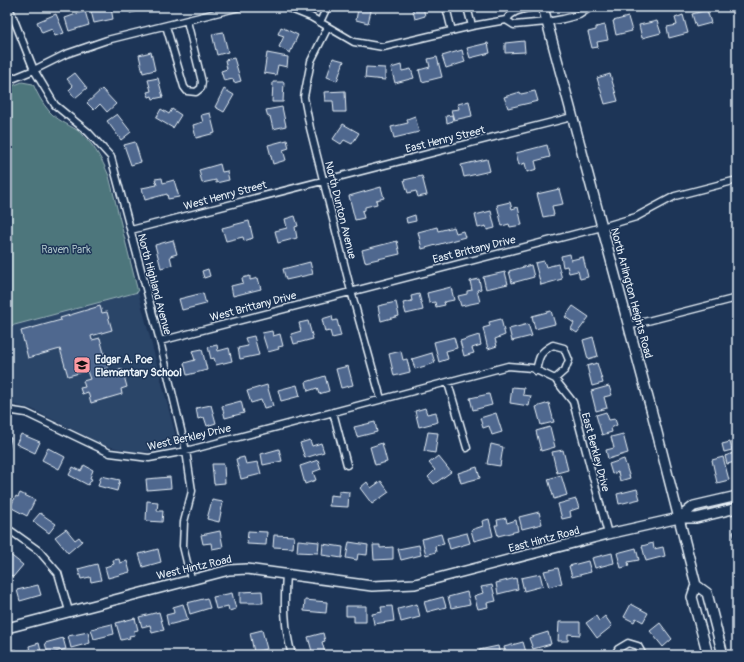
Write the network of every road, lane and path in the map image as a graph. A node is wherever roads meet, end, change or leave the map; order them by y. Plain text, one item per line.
1 (9, 7) edge
2 (240, 7) edge
3 (286, 7) edge
4 (328, 7) edge
5 (446, 7) edge
6 (466, 7) edge
7 (534, 7) edge
8 (543, 7) edge
9 (591, 7) edge
10 (304, 10) edge
11 (187, 20) junction
12 (506, 20) junction
13 (320, 22) junction
14 (547, 22) junction
15 (166, 26) junction
16 (472, 26) junction
17 (328, 27) junction
18 (452, 31) junction
19 (34, 70) junction
20 (7, 81) edge
21 (572, 117) junction
22 (324, 180) junction
23 (737, 180) edge
24 (602, 227) junction
25 (131, 230) junction
26 (351, 291) junction
27 (737, 298) edge
28 (628, 326) junction
29 (160, 341) junction
30 (536, 371) junction
31 (555, 379) junction
32 (448, 382) junction
33 (381, 399) junction
34 (7, 410) edge
35 (332, 412) junction
36 (467, 448) dead end
37 (186, 451) junction
38 (348, 465) dead end
39 (737, 496) edge
40 (737, 508) edge
41 (679, 518) junction
42 (7, 529) edge
43 (608, 534) junction
44 (286, 574) junction
45 (191, 579) junction
46 (415, 584) joint
47 (696, 585) junction
48 (69, 611) junction
49 (7, 628) edge
50 (292, 655) edge
51 (615, 655) edge
52 (643, 655) edge
53 (708, 655) edge
54 (723, 655) edge

1 - 19 street, North Highland Avenue
2 - 11 street
3 - 10 street
4 - 13 street
5 - 18 street
6 - 16 street
7 - 12 street
8 - 14 main road, North Arlington Heights Road
9 - 14 street
10 - 13 street
11 - 15 street
11 - 15 street
12 - 14 street
12 - 16 street
13 - 17 street
14 - 21 main road, North Arlington Heights Road
15 - 19 street
16 - 18 street
17 - 18 street
17 - 22 street, North Dunton Avenue
19 - 20 street
19 - 25 street, North Highland Avenue
21 - 22 street, East Henry Street
21 - 24 main road, North Arlington Heights Road
22 - 25 street, West Henry Street
22 - 26 street, North Dunton Avenue
23 - 24 street, East Brittany Drive
24 - 26 street, East Brittany Drive
24 - 28 main road, North Arlington Heights Road
25 - 29 street, North Highland Avenue
26 - 29 street, West Brittany Drive
26 - 33 street, North Dunton Avenue
27 - 28 street
28 - 41 main road, North Arlington Heights Road
29 - 37 street, North Highland Avenue
30 - 31 street, East Berkley Drive
30 - 31 street
30 - 32 street, East Berkley Drive
31 - 43 street, East Berkley Drive
32 - 33 street, East Berkley Drive
32 - 36 street
33 - 35 street, West Berkley Drive
34 - 37 street, West Berkley Drive
35 - 37 street, West Berkley Drive
35 - 38 street
37 - 45 street, North Highland Avenue
39 - 41 main road, East Hintz Road
40 - 41 main road, East Hintz Road
41 - 43 main road, East Hintz Road
41 - 47 main road, North Arlington Heights Road
42 - 48 street
43 - 46 main road, East Hintz Road
44 - 45 main road, West Hintz Road
44 - 46 main road, West Hintz Road
44 - 50 street
45 - 48 main road, West Hintz Road
47 - 53 main road, North Arlington Heights Road
47 - 54 main road, North Arlington Heights Road
48 - 49 main road, West Hintz Road
51 - 52 street

